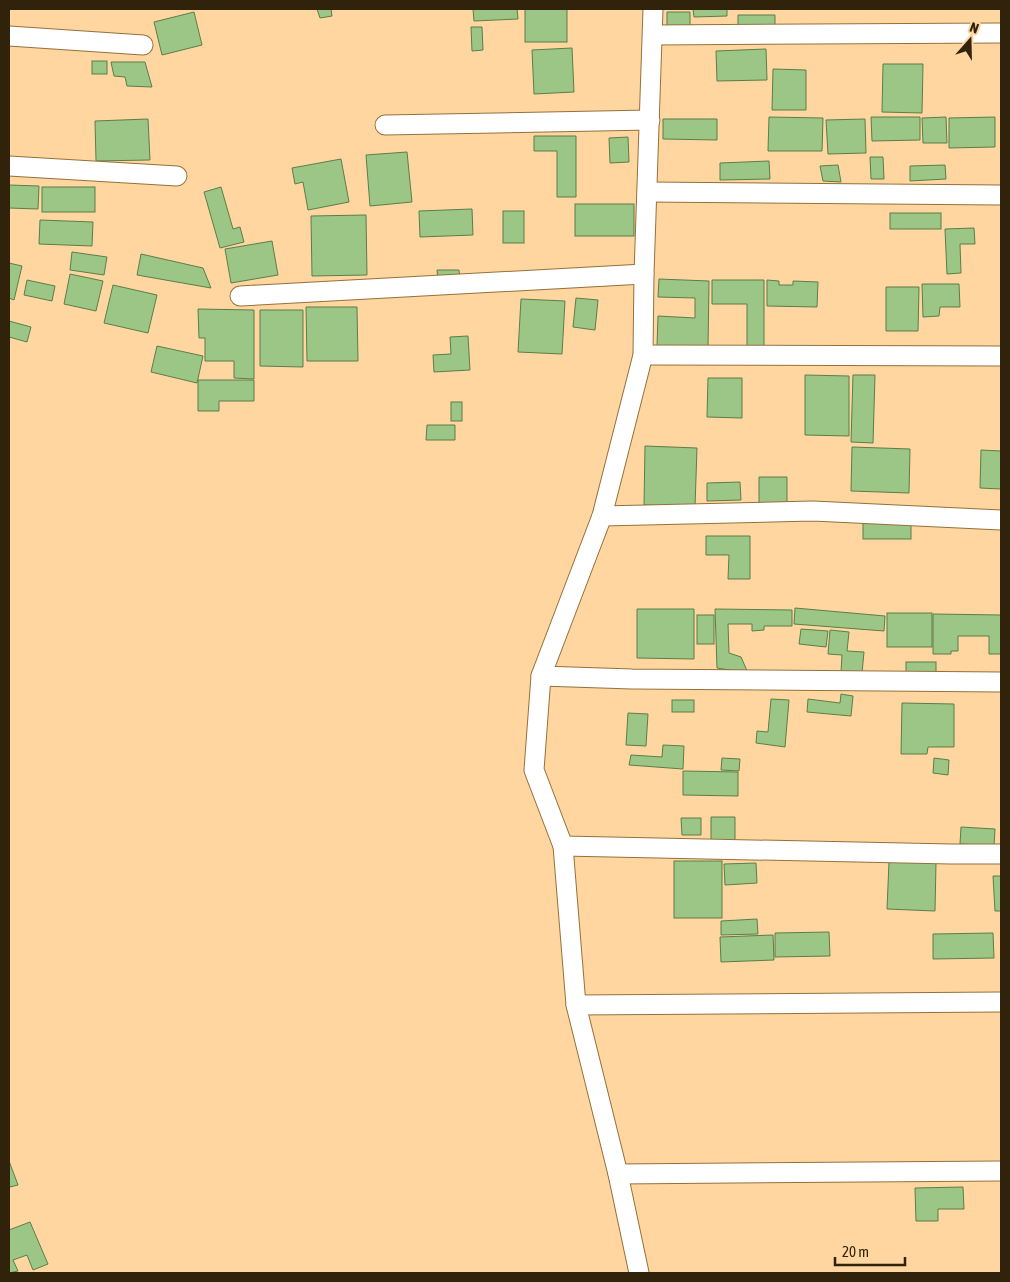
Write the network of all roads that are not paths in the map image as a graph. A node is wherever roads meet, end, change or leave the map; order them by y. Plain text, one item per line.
1 (654, 9) edge
2 (1001, 33) edge
3 (653, 35) junction
4 (9, 36) edge
5 (143, 44) dead end
6 (650, 120) junction
7 (385, 125) dead end
8 (9, 166) edge
9 (177, 176) dead end
10 (647, 192) junction
11 (1001, 195) edge
12 (644, 274) junction
13 (240, 296) dead end
14 (643, 355) junction
15 (1001, 356) edge
16 (602, 516) junction
17 (1001, 520) edge
18 (541, 676) junction
19 (1001, 682) edge
20 (562, 846) junction
21 (1001, 854) edge
22 (1001, 1002) edge
23 (576, 1005) junction
24 (1001, 1171) edge
25 (618, 1174) junction
26 (639, 1273) edge

1 - 3 street
2 - 3 street
3 - 6 street
4 - 5 street
6 - 7 street
6 - 10 street
8 - 9 street
10 - 11 street
10 - 12 street
12 - 13 street
12 - 14 street
14 - 15 street
14 - 16 street
16 - 17 street
16 - 18 street
18 - 19 street
18 - 20 street
20 - 21 street
20 - 23 street
22 - 23 street
23 - 25 street
24 - 25 street
25 - 26 street

